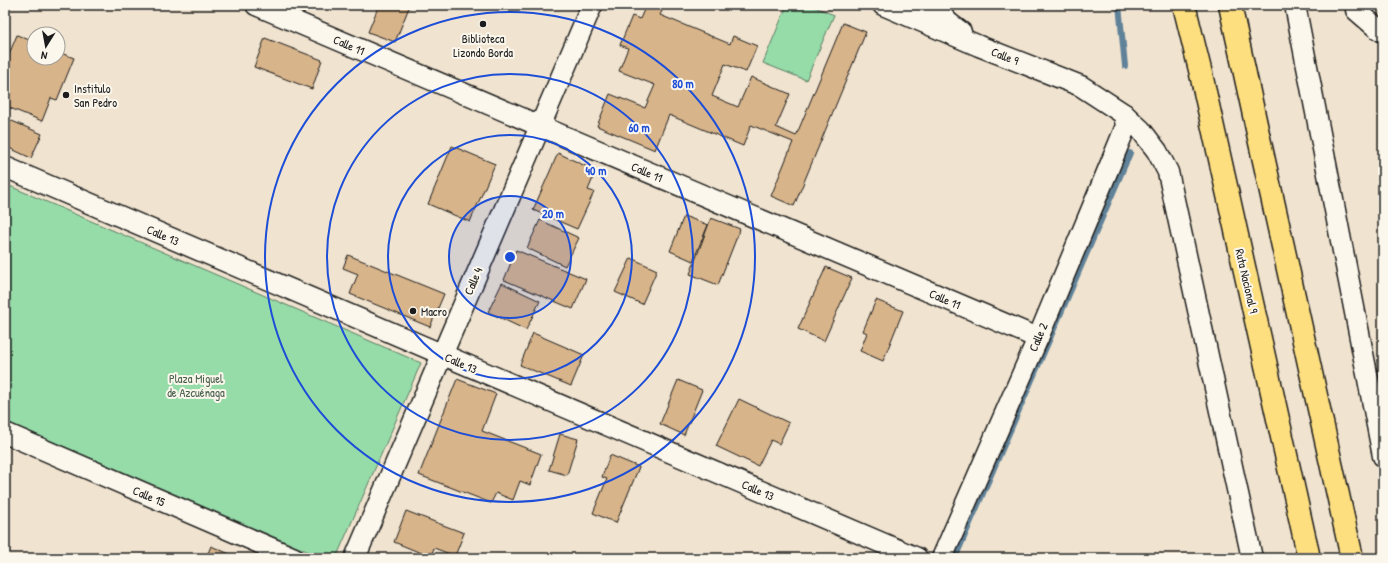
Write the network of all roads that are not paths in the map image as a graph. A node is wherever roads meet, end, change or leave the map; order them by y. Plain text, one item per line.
1 (256, 5) edge
2 (592, 5) edge
3 (883, 5) edge
4 (932, 5) edge
5 (1178, 5) edge
6 (1184, 5) edge
7 (1230, 5) edge
8 (1295, 5) edge
9 (1356, 10) dead end
10 (1383, 32) edge
11 (979, 46) junction
12 (1201, 74) junction
13 (1124, 114) junction
14 (540, 126) junction
15 (5, 166) edge
16 (1038, 338) junction
17 (442, 355) junction
18 (5, 434) edge
19 (1383, 456) edge
20 (294, 558) edge
21 (355, 558) edge
22 (917, 558) edge
23 (942, 558) edge
24 (1252, 558) edge
25 (1309, 558) edge
26 (1352, 558) edge

1 - 14 street, Calle 11
2 - 14 street, Calle 4
3 - 11 street, Calle 9
4 - 11 street
5 - 12 highway
6 - 12 highway, Ruta Nacional 9
7 - 26 highway
8 - 19 street
9 - 10 street
11 - 13 street, Calle 9
12 - 25 highway, Ruta Nacional 9
13 - 16 street, Calle 2
13 - 24 street, Calle 9
14 - 16 street, Calle 11
14 - 17 street, Calle 4
15 - 17 street, Calle 13
16 - 23 street, Calle 2
17 - 21 street, Calle 4
17 - 22 street, Calle 13
18 - 20 street, Calle 15

